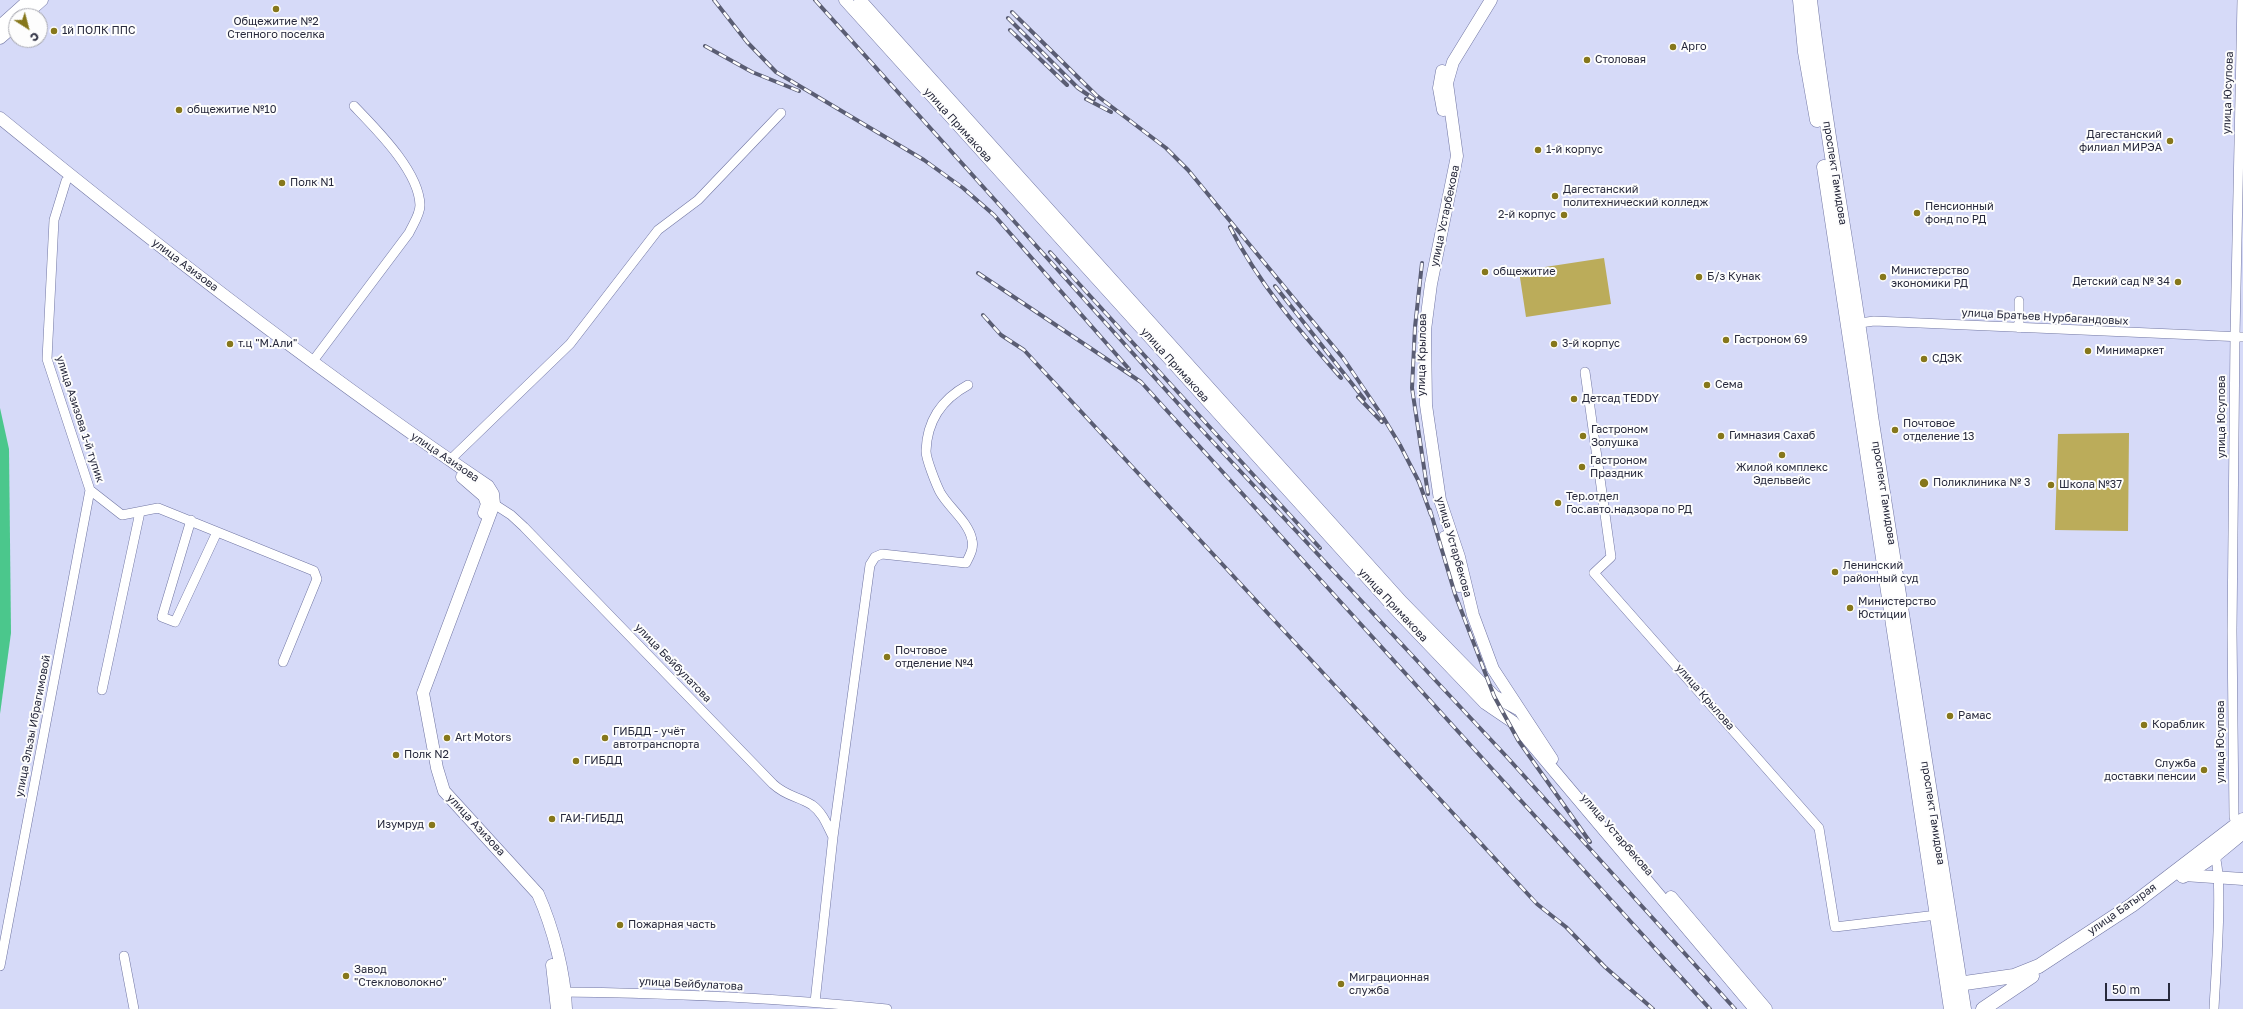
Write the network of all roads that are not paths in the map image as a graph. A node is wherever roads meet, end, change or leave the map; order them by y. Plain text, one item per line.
1 (29, 0) edge
2 (42, 0) edge
3 (846, 0) edge
4 (860, 0) edge
5 (1486, 0) edge
6 (1491, 0) edge
7 (1800, 0) edge
8 (1810, 0) edge
9 (2242, 0) edge
10 (33, 8) edge
11 (0, 26) edge
12 (8, 31) edge
13 (0, 38) edge
14 (2242, 71) edge
15 (354, 106) dead end
16 (781, 113) dead end
17 (0, 118) edge
18 (0, 128) edge
19 (66, 181) junction
20 (2019, 301) dead end
21 (1860, 323) junction
22 (2019, 328) junction
23 (1849, 332) junction
24 (2239, 337) edge
25 (313, 361) junction
26 (1585, 372) dead end
27 (968, 385) dead end
28 (450, 460) junction
29 (90, 490) junction
30 (494, 504) junction
31 (140, 512) junction
32 (191, 520) junction
33 (216, 532) junction
34 (283, 662) dead end
35 (102, 690) dead end
36 (1496, 694) junction
37 (1519, 710) junction
38 (1507, 719) junction
39 (2240, 828) edge
40 (833, 837) junction
41 (1930, 840) junction
42 (2212, 851) junction
43 (2181, 872) junction
44 (2219, 878) junction
45 (2243, 879) edge
46 (1937, 914) junction
47 (124, 956) dead end
48 (0, 966) edge
49 (1954, 989) junction
50 (561, 992) junction
51 (815, 1002) junction
52 (134, 1009) edge
53 (558, 1009) edge
54 (566, 1009) edge
55 (887, 1009) edge
56 (1755, 1009) edge
57 (1766, 1009) edge
58 (1951, 1009) edge
59 (1964, 1009) edge
60 (1983, 1009) edge
61 (2214, 1009) edge

1 - 11 main road
2 - 10 main road
3 - 38 main road, улица Примакова
4 - 36 main road, улица Примакова
5 - 36 main road, улица Крылова
6 - 37 main road, улица Устарбекова
7 - 23 main road, проспект Гамидова
8 - 21 main road, проспект Гамидова
9 - 14 street, улица Юсупова
12 - 13 main road
14 - 24 street, улица Юсупова
15 - 25 street
16 - 28 street
17 - 25 main road, улица Азизова
18 - 19 main road, улица Азизова
19 - 29 street, улица Азизова 1-й тупик
19 - 50 main road, улица Азизова
20 - 22 street
21 - 22 street, улица Братьев Нурбагандовых
21 - 23 street
21 - 41 main road, проспект Гамидова
22 - 24 street, улица Братьев Нурбагандовых
23 - 41 main road, проспект Гамидова
24 - 39 street, улица Юсупова
25 - 28 main road, улица Азизова
26 - 46 street, улица Крылова
27 - 40 street
28 - 30 main road, улица Азизова
29 - 31 street, улица Азизова 1-й тупик
29 - 48 street, улица Эльзы Ибрагимовой
30 - 40 street, улица Бейбулатова
30 - 50 main road, улица Азизова
31 - 32 street, улица Азизова 1-й тупик
31 - 35 street
32 - 33 street, улица Азизова 1-й тупик
32 - 33 street
33 - 34 street, улица Азизова 1-й тупик
36 - 37 main road
36 - 38 main road, улица Крылова
37 - 38 main road
37 - 57 main road, улица Устарбекова
38 - 56 main road
39 - 42 main road, улица Батырая
40 - 51 street
41 - 46 main road, проспект Гамидова
41 - 49 main road, проспект Гамидова
42 - 43 main road, улица Батырая
42 - 44 street
43 - 44 main road
43 - 49 main road, улица Батырая
43 - 60 main road, улица Батырая
44 - 45 main road
44 - 61 street
46 - 49 main road, проспект Гамидова
47 - 52 street
49 - 58 main road, проспект Гамидова
49 - 59 main road, проспект Гамидова
50 - 51 street, улица Бейбулатова
50 - 53 main road, улица Азизова
50 - 54 main road, улица Азизова
51 - 55 street, улица Бейбулатова

